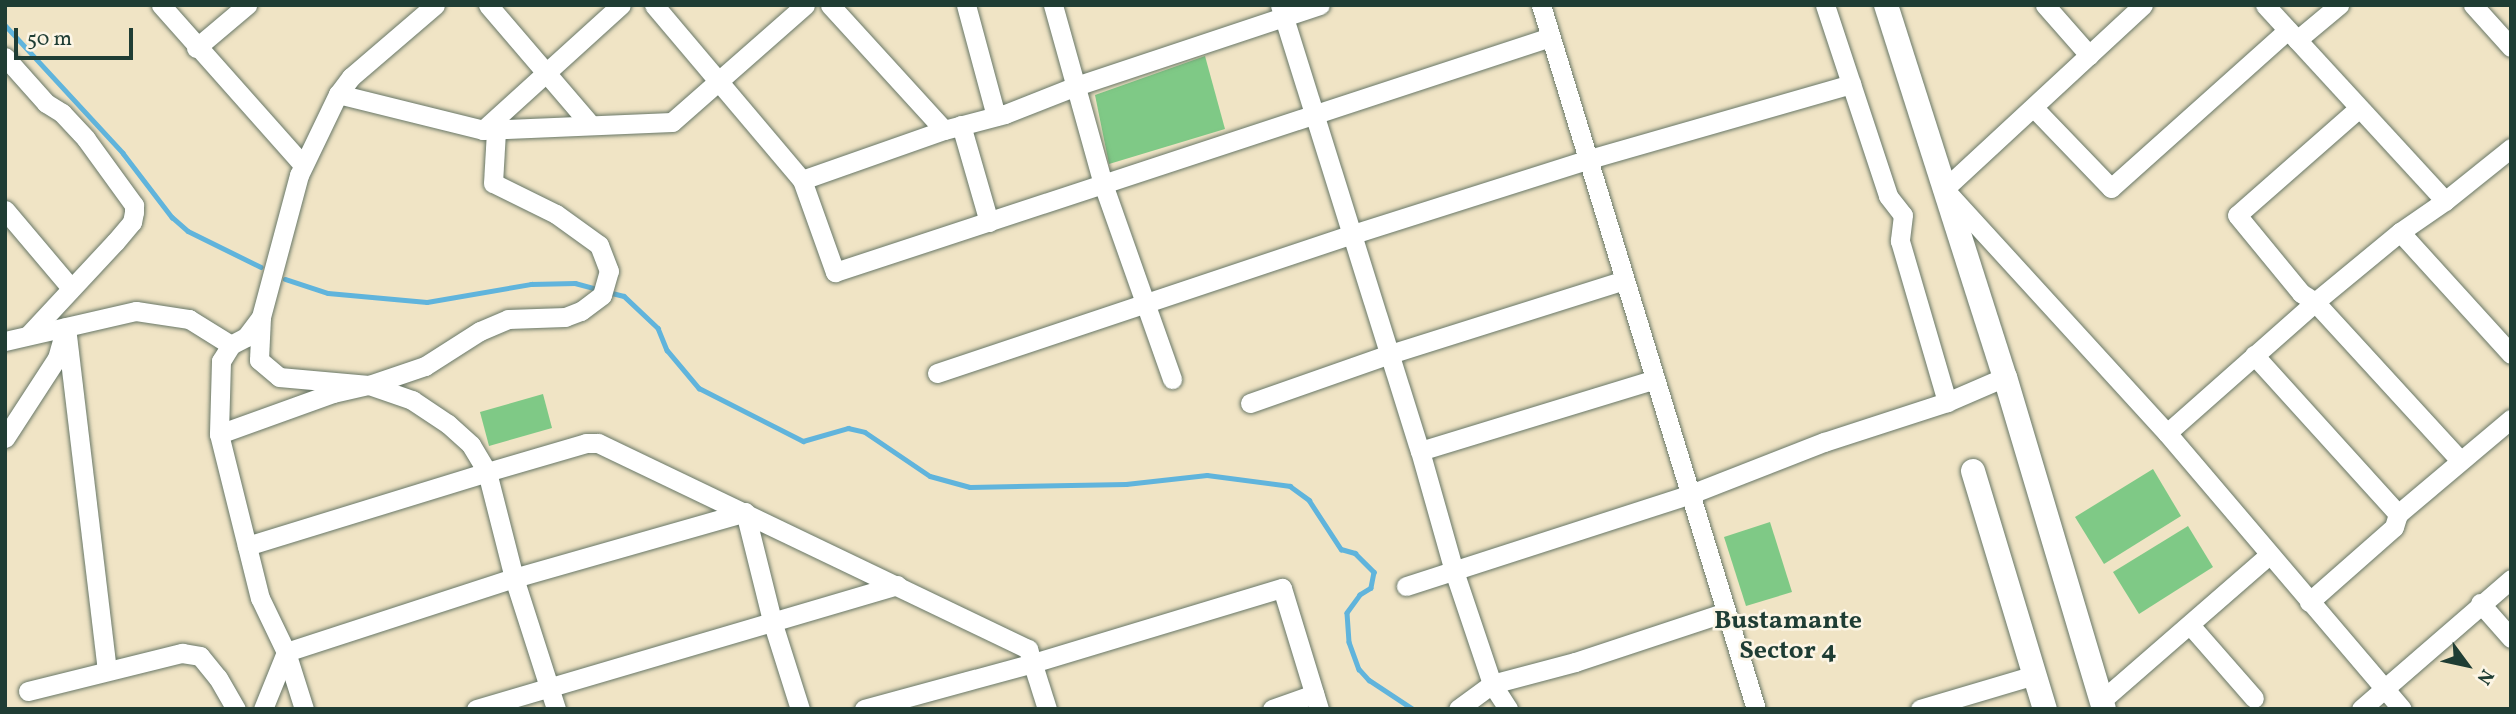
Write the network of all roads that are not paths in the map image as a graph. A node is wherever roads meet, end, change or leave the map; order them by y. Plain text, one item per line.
1 (161, 5) edge
2 (247, 5) edge
3 (435, 5) edge
4 (488, 5) edge
5 (621, 5) edge
6 (654, 5) edge
7 (805, 5) edge
8 (830, 5) edge
9 (966, 5) edge
10 (1053, 5) edge
11 (1320, 5) edge
12 (1541, 5) edge
13 (1825, 5) edge
14 (1886, 5) edge
15 (2045, 5) edge
16 (2266, 5) edge
17 (2339, 5) edge
18 (2473, 5) edge
19 (2133, 9) edge
20 (1281, 11) edge
21 (2292, 35) junction
22 (1550, 37) junction
23 (2511, 47) edge
24 (196, 48) junction
25 (2089, 55) junction
26 (5, 57) edge
27 (547, 72) junction
28 (718, 79) junction
29 (1851, 84) junction
30 (1076, 86) junction
31 (338, 94) junction
32 (2034, 108) junction
33 (2359, 108) junction
34 (1314, 114) junction
35 (996, 116) junction
36 (590, 124) junction
37 (953, 127) junction
38 (490, 130) junction
39 (2511, 148) edge
40 (1586, 160) junction
41 (303, 165) junction
42 (802, 180) junction
43 (1103, 184) junction
44 (1944, 189) junction
45 (2445, 201) junction
46 (8, 218) edge
47 (989, 222) junction
48 (2400, 232) junction
49 (1350, 235) junction
50 (1625, 280) junction
51 (71, 288) junction
52 (2315, 302) junction
53 (1144, 304) junction
54 (261, 317) junction
55 (66, 327) junction
56 (30, 333) junction
57 (5, 341) edge
58 (231, 345) junction
59 (1390, 354) junction
60 (2511, 354) edge
61 (2254, 355) junction
62 (937, 373) dead end
63 (2005, 377) junction
64 (1172, 379) dead end
65 (1655, 379) junction
66 (369, 385) junction
67 (1947, 402) junction
68 (1250, 404) dead end
69 (2511, 419) edge
70 (2167, 433) junction
71 (219, 434) junction
72 (5, 438) edge
73 (1420, 451) junction
74 (2460, 460) junction
75 (1973, 471) dead end
76 (487, 472) junction
77 (1691, 494) junction
78 (745, 512) junction
79 (2398, 514) junction
80 (247, 546) junction
81 (2269, 555) junction
82 (1454, 571) junction
83 (514, 578) junction
84 (2511, 579) edge
85 (897, 585) junction
86 (1406, 586) dead end
87 (2309, 602) junction
88 (2480, 603) junction
89 (1726, 612) junction
90 (773, 624) junction
91 (2190, 625) junction
92 (2511, 638) edge
93 (286, 652) junction
94 (1033, 663) junction
95 (107, 669) junction
96 (2035, 675) junction
97 (1492, 684) junction
98 (548, 685) junction
99 (2384, 689) junction
100 (28, 691) dead end
101 (2254, 698) dead end
102 (1317, 701) edge
103 (2103, 705) edge
104 (236, 709) edge
105 (263, 709) edge
106 (304, 709) edge
107 (476, 709) edge
108 (556, 709) edge
109 (800, 709) edge
110 (864, 709) edge
111 (1047, 709) edge
112 (1272, 709) edge
113 (1458, 709) edge
114 (1507, 709) edge
115 (1756, 709) edge
116 (1920, 709) edge
117 (2045, 709) edge
118 (2361, 709) edge
119 (2402, 709) edge

1 - 24 street
2 - 24 street
3 - 31 street
4 - 27 street
5 - 27 street
6 - 28 street
7 - 28 street
8 - 37 street
9 - 35 street
10 - 30 street
11 - 20 street
12 - 22 street
13 - 29 street
14 - 44 street
15 - 25 street
16 - 21 street
17 - 21 street
18 - 23 street
19 - 25 street
20 - 30 street
20 - 34 street
21 - 32 street
21 - 33 street
22 - 34 street
22 - 40 street
24 - 41 street
25 - 32 street
26 - 51 street
27 - 36 street
27 - 38 street
28 - 36 street
28 - 42 street
29 - 40 street
29 - 67 street
30 - 35 street
30 - 43 street
31 - 38 street
31 - 41 street
32 - 44 street
33 - 45 street
33 - 52 street
34 - 43 street
34 - 49 street
35 - 37 street
36 - 38 street
37 - 42 street
37 - 47 street
38 - 66 street
39 - 45 street
40 - 49 street
40 - 50 street
41 - 54 street
42 - 47 street
43 - 47 street
43 - 53 street
44 - 63 street
44 - 70 street
45 - 48 street
46 - 51 street
48 - 52 street
48 - 60 street
49 - 53 street
49 - 59 street
50 - 59 street
50 - 65 street
51 - 56 street
52 - 61 street
52 - 74 street
53 - 62 street
53 - 64 street
54 - 58 street
54 - 66 street
55 - 56 street
55 - 58 street
55 - 72 street
55 - 95 street
56 - 57 street
58 - 71 street
59 - 68 street
59 - 73 street
61 - 70 street
61 - 79 street
63 - 67 street
63 - 103 street
65 - 73 street
65 - 77 street
66 - 71 street
66 - 76 street
67 - 77 street
69 - 74 street
70 - 81 street
71 - 80 street
73 - 82 street
74 - 79 street
75 - 96 street
76 - 78 street
76 - 80 street
76 - 83 street
77 - 82 street
77 - 89 street
78 - 83 street
78 - 85 street
78 - 90 street
79 - 87 street
80 - 93 street
81 - 87 street
81 - 91 street
82 - 86 street
82 - 97 street
83 - 93 street
83 - 98 street
84 - 88 street
85 - 90 street
85 - 94 street
87 - 99 street
88 - 92 street
88 - 99 street
89 - 97 street
89 - 115 street
90 - 98 street
90 - 109 street
91 - 101 street
91 - 103 street
93 - 105 street
93 - 106 street
94 - 102 street
94 - 110 street
94 - 111 street
95 - 100 street
95 - 104 street
96 - 116 street
96 - 117 street
97 - 113 street
97 - 114 street
98 - 107 street
98 - 108 street
99 - 118 street
99 - 119 street
102 - 112 street

